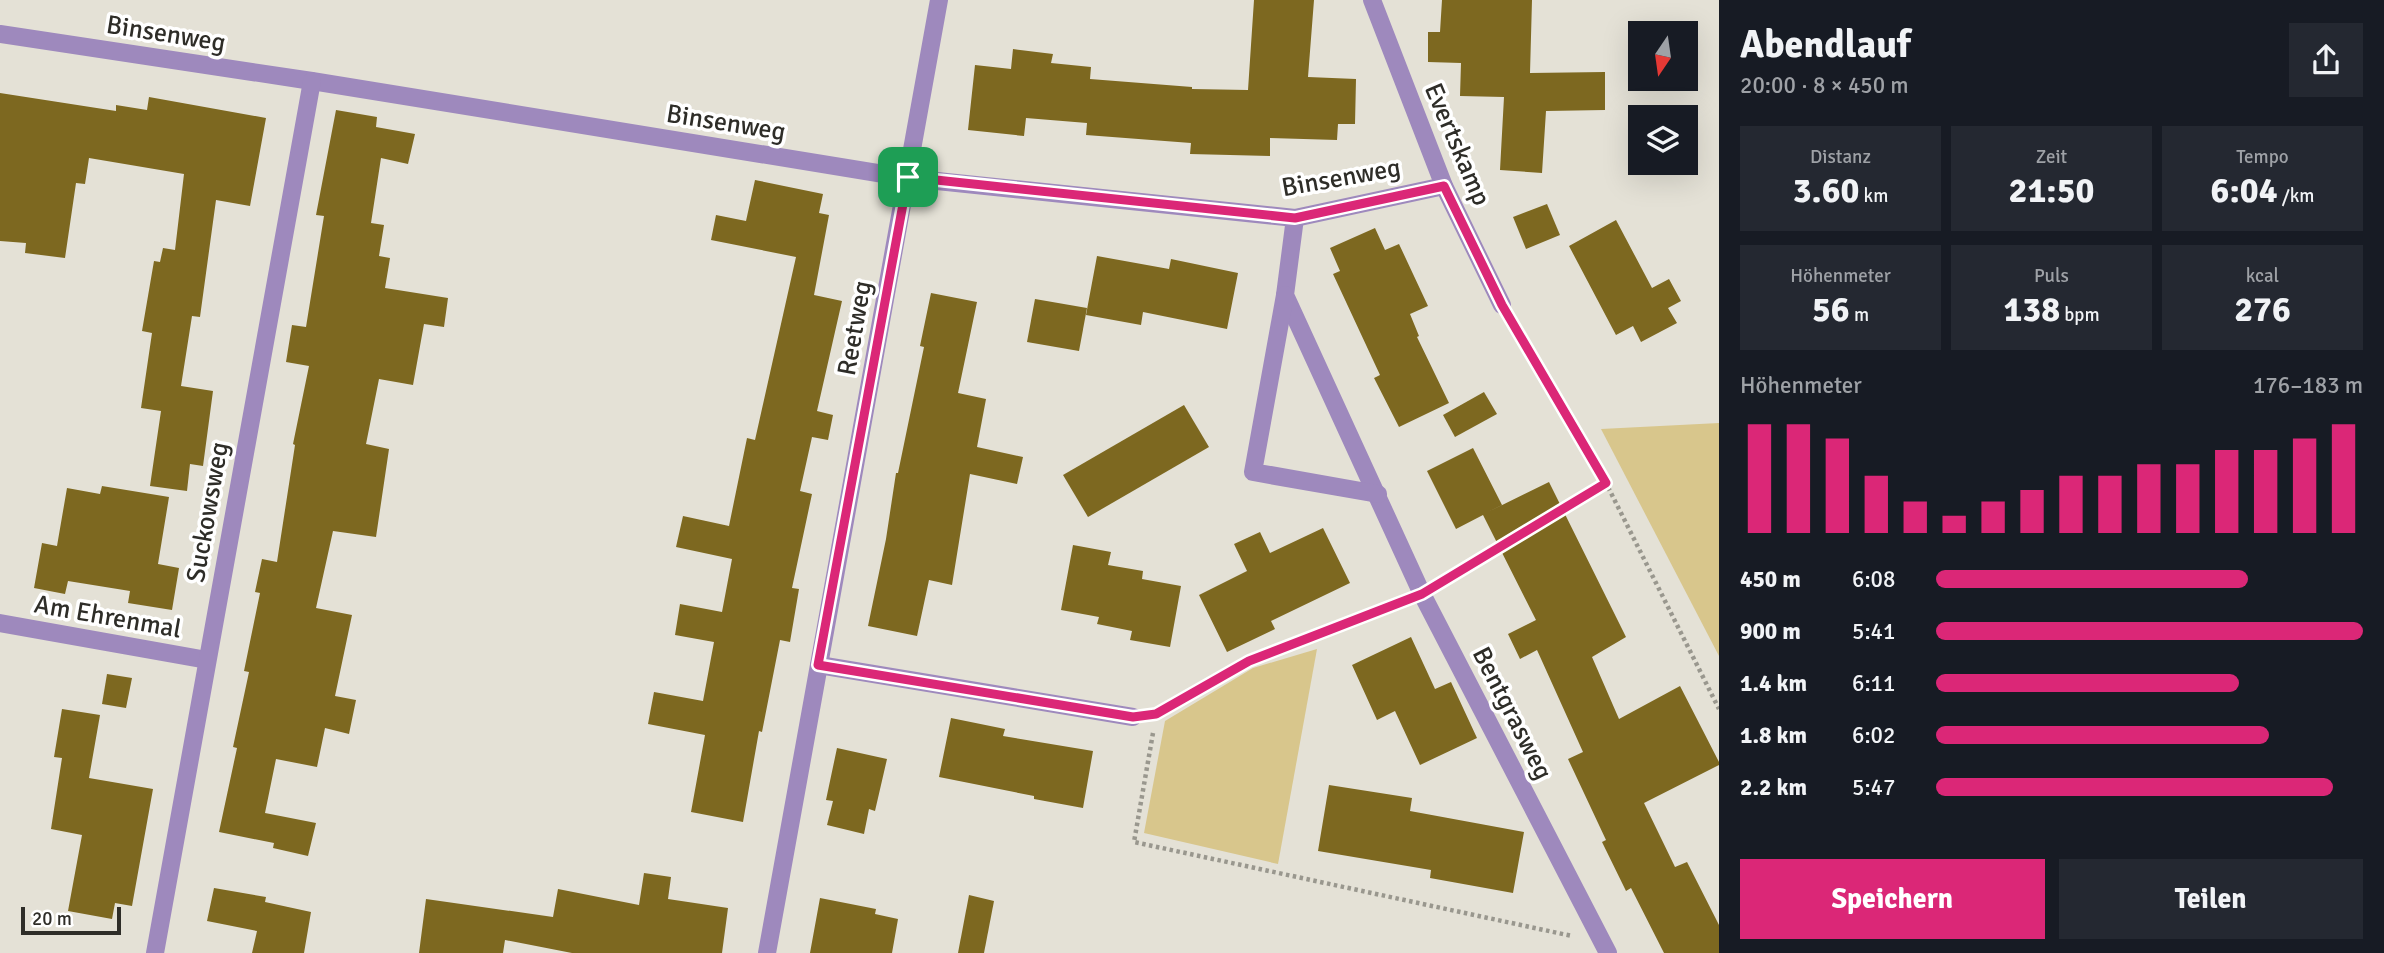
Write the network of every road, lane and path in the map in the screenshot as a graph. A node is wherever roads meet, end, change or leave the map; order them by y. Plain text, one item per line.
1 (939, 0) edge
2 (1371, 0) edge
3 (0, 34) edge
4 (312, 81) junction
5 (908, 177) junction
6 (1444, 186) junction
7 (1295, 218) junction
8 (1285, 295) junction
9 (1502, 305) joint
10 (1606, 483) junction
11 (1378, 494) junction
12 (1422, 594) junction
13 (0, 623) edge
14 (208, 660) junction
15 (818, 665) junction
16 (1719, 709) edge
17 (1156, 714) junction
18 (1133, 717) joint
19 (1606, 948) edge
20 (155, 953) edge
21 (767, 953) edge

1 - 5 street, Reetweg
2 - 6 street, Evertskamp
3 - 4 street, Binsenweg
4 - 5 street, Binsenweg
4 - 14 street, Suckowsweg
5 - 7 street, Binsenweg
5 - 15 street, Reetweg
6 - 7 street, Binsenweg
6 - 9 street, Evertskamp
7 - 8 street
8 - 11 street, Bentgrasweg
8 - 11 street
9 - 10 path
10 - 12 path
10 - 16 path
11 - 12 street, Bentgrasweg
12 - 17 path
12 - 19 street, Bentgrasweg
13 - 14 street, Am Ehrenmal
14 - 20 street, Suckowsweg
15 - 18 street
15 - 21 street, Reetweg
17 - 18 path
17 - 19 path

